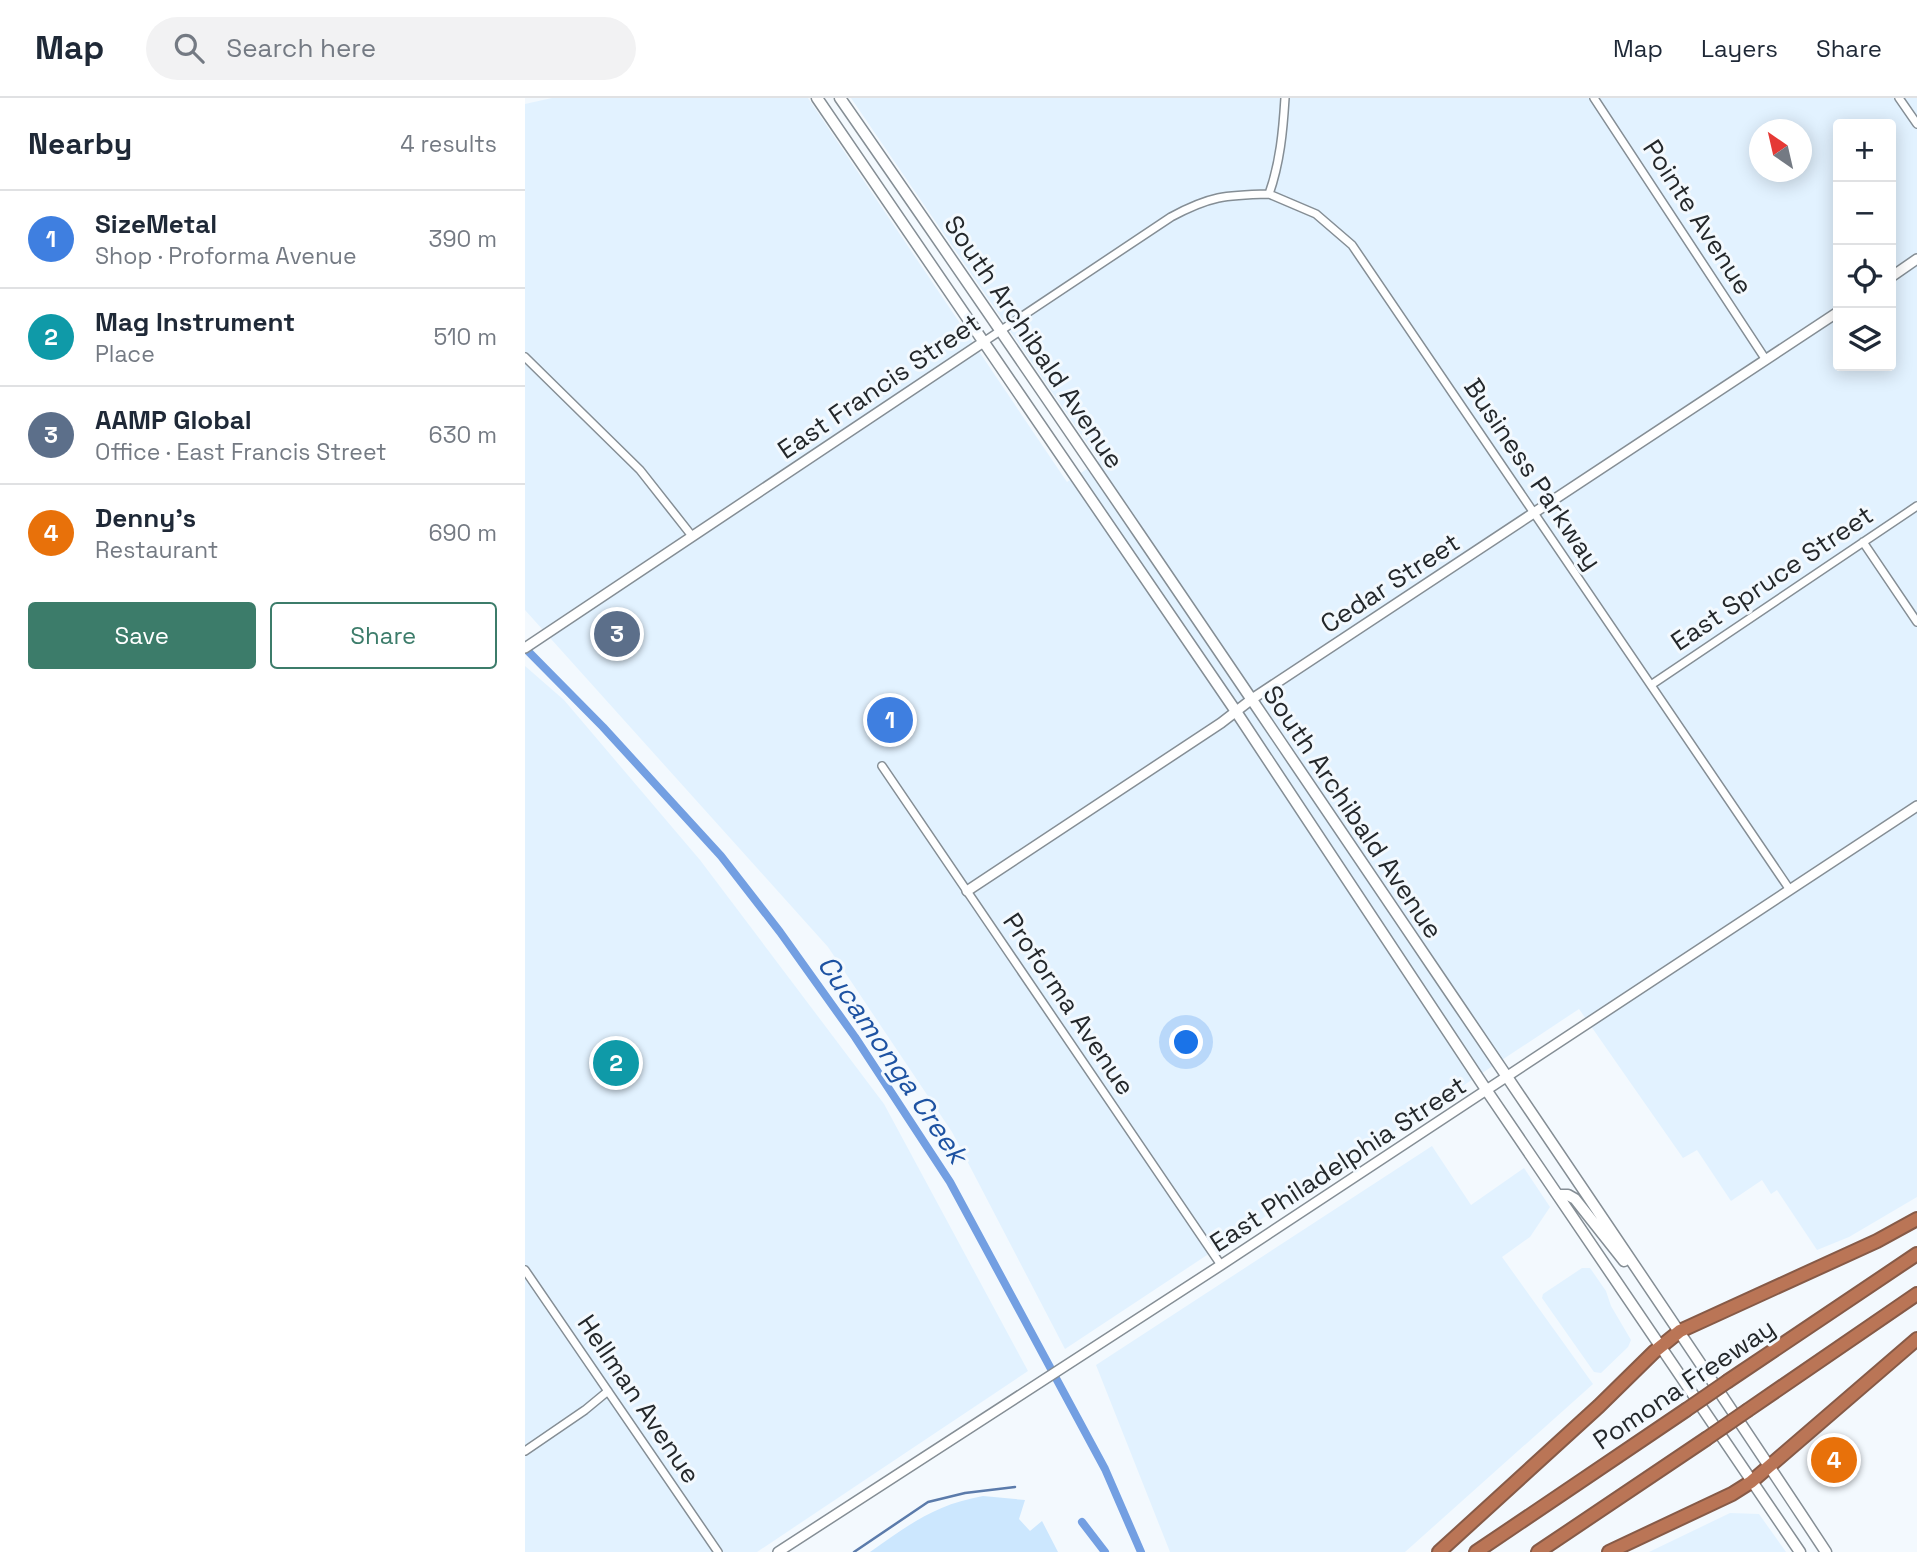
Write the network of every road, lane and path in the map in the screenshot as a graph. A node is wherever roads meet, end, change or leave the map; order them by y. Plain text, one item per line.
1 (817, 98) edge
2 (840, 98) edge
3 (1285, 98) edge
4 (1594, 98) edge
5 (1899, 98) edge
6 (1917, 124) edge
7 (1269, 194) junction
8 (1917, 259) edge
9 (1896, 274) edge
10 (1833, 315) edge
11 (1001, 330) junction
12 (985, 341) junction
13 (525, 356) edge
14 (1766, 360) junction
15 (1917, 506) edge
16 (1535, 513) junction
17 (692, 536) junction
18 (1864, 542) junction
19 (1917, 622) edge
20 (525, 648) edge
21 (1651, 685) junction
22 (1252, 699) junction
23 (1235, 710) junction
24 (882, 766) dead end
25 (1917, 806) edge
26 (1790, 890) junction
27 (967, 891) junction
28 (1507, 1077) junction
29 (1487, 1091) junction
30 (1558, 1195) junction
31 (1917, 1219) edge
32 (1917, 1254) edge
33 (1221, 1265) junction
34 (525, 1270) edge
35 (1646, 1282) junction
36 (1917, 1294) edge
37 (1680, 1331) junction
38 (1917, 1339) edge
39 (1660, 1346) junction
40 (608, 1391) junction
41 (525, 1451) edge
42 (1770, 1468) junction
43 (1751, 1482) junction
44 (718, 1552) edge
45 (778, 1552) edge
46 (1439, 1552) edge
47 (1476, 1552) edge
48 (1538, 1552) edge
49 (1609, 1552) edge
50 (1800, 1552) edge
51 (1826, 1552) edge

1 - 12 main road, South Archibald Avenue
2 - 11 main road, South Archibald Avenue
3 - 7 street
4 - 14 street, Pointe Avenue
5 - 6 street
7 - 11 street, East Francis Street
7 - 16 street, Business Parkway
8 - 9 street
10 - 14 street, Cedar Street
11 - 12 street, East Francis Street
11 - 22 main road, South Archibald Avenue
12 - 17 street, East Francis Street
12 - 23 main road, South Archibald Avenue
13 - 17 street
14 - 16 street, Cedar Street
15 - 18 street, East Spruce Street
16 - 21 street, Business Parkway
16 - 22 street, Cedar Street
17 - 20 street, East Francis Street
18 - 19 street
18 - 21 street, East Spruce Street
21 - 26 street, Business Parkway
22 - 23 street, Cedar Street
22 - 28 main road, South Archibald Avenue
23 - 27 street, Cedar Street
23 - 29 main road, South Archibald Avenue
24 - 27 street, Proforma Avenue
25 - 26 street, East Philadelphia Street
26 - 28 street, East Philadelphia Street
27 - 33 street, Proforma Avenue
28 - 29 street, East Philadelphia Street
28 - 35 main road, South Archibald Avenue
29 - 30 main road, South Archibald Avenue
29 - 33 street, East Philadelphia Street
30 - 35 main road
30 - 39 main road, South Archibald Avenue
31 - 37 highway
32 - 47 highway, Pomona Freeway, bridge
33 - 45 street, East Philadelphia Street
34 - 40 street, Hellman Avenue
35 - 37 main road, South Archibald Avenue
36 - 48 highway, bridge
37 - 39 highway
37 - 42 main road, South Archibald Avenue
38 - 42 highway
39 - 43 main road, South Archibald Avenue
39 - 46 highway
40 - 41 street
40 - 44 street, Hellman Avenue
42 - 43 highway
42 - 51 main road, South Archibald Avenue
43 - 49 highway
43 - 50 main road, South Archibald Avenue

